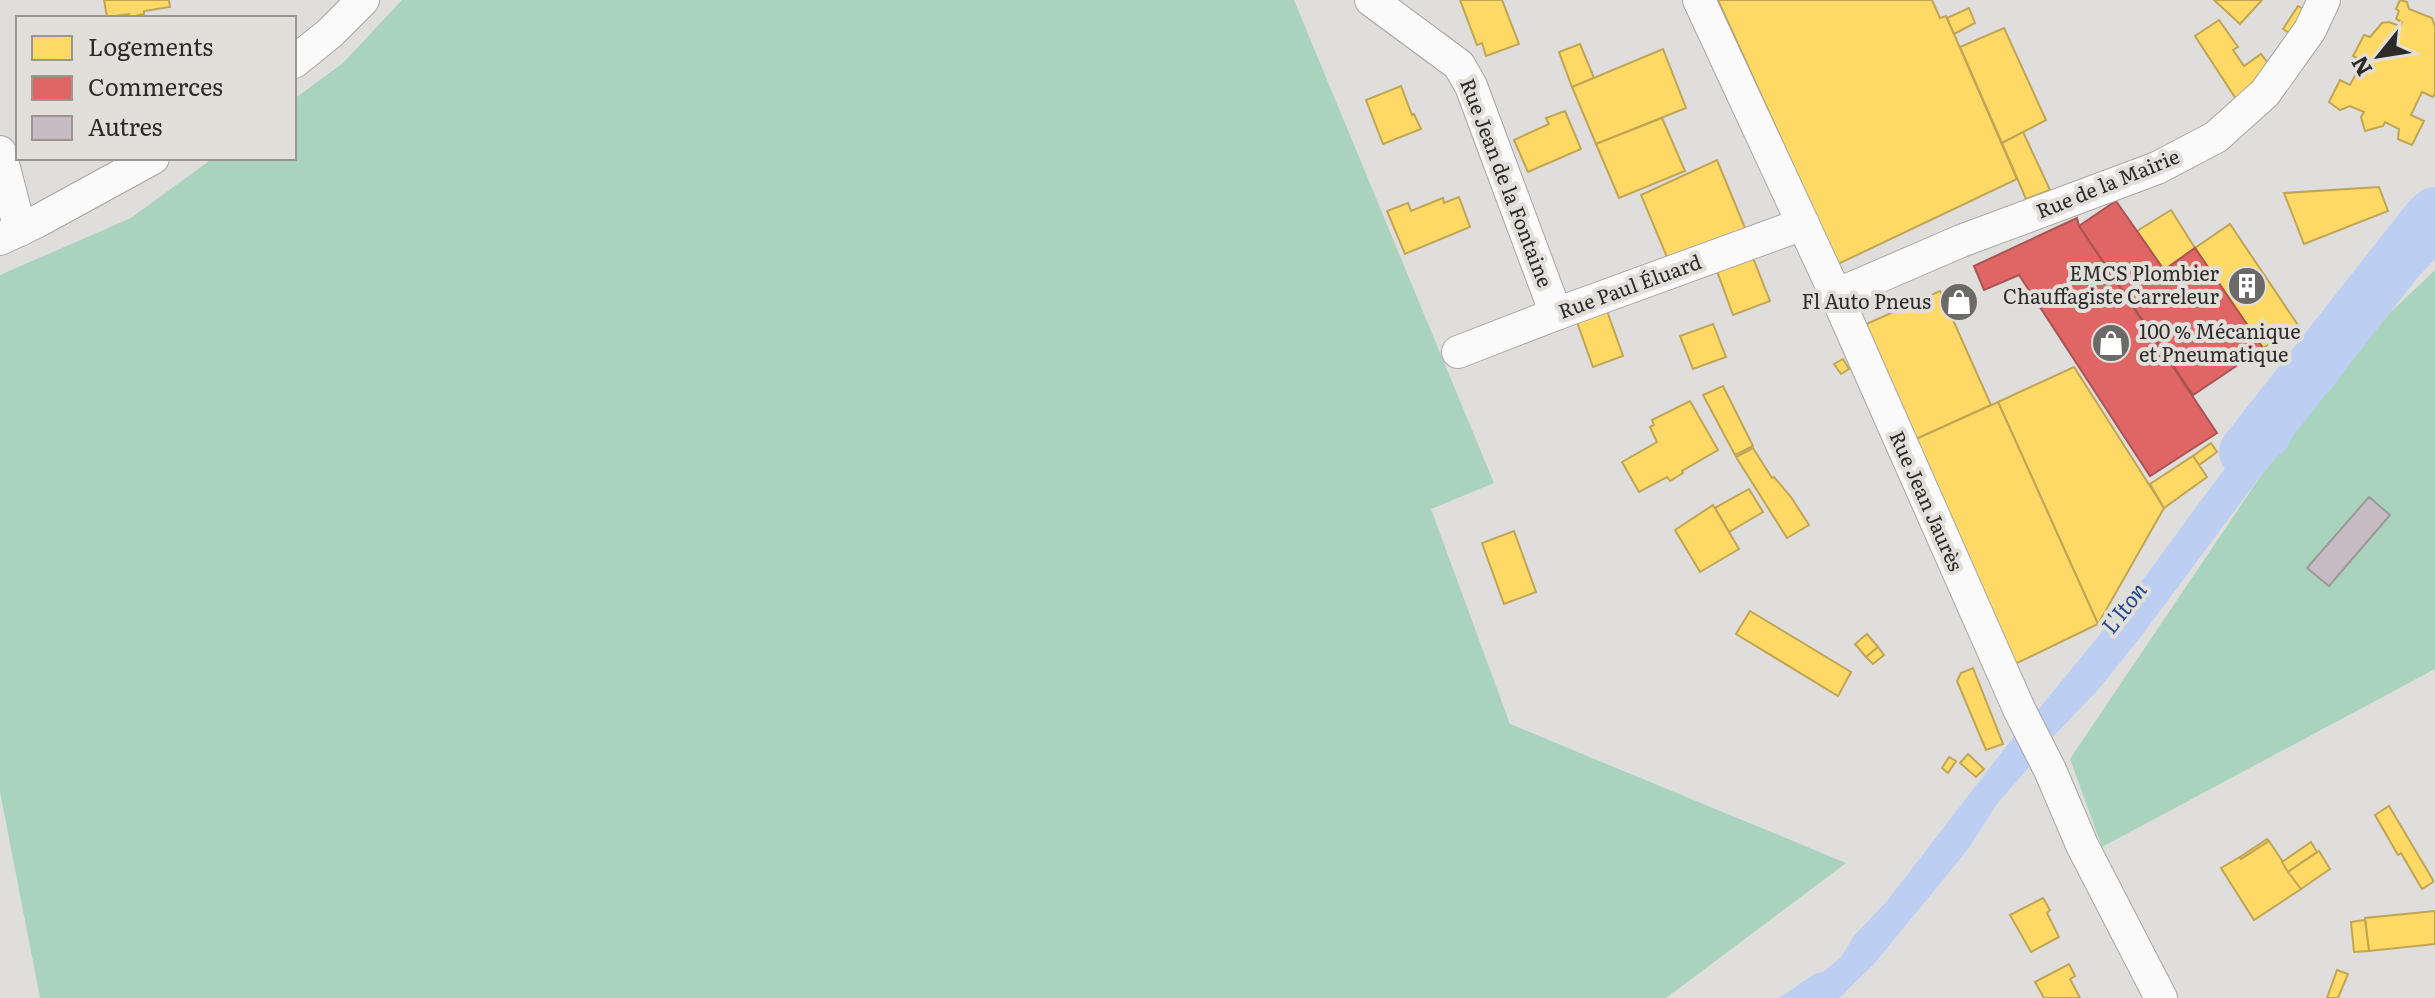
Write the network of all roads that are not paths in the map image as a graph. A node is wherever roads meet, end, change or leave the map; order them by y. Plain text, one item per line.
1 (363, 0) edge
2 (1371, 0) edge
3 (1699, 0) edge
4 (2324, 0) edge
5 (296, 60) edge
6 (0, 152) edge
7 (149, 160) edge
8 (1803, 224) junction
9 (10, 235) edge
10 (1836, 295) junction
11 (1556, 314) junction
12 (1458, 352) dead end
13 (2161, 998) edge

1 - 5 street
2 - 11 street, Rue Jean de la Fontaine
3 - 8 street, Rue Jean Jaurès
4 - 10 street, Rue de la Mairie
6 - 9 street
7 - 9 street
8 - 10 street, Rue Jean Jaurès
8 - 11 street, Rue Paul Éluard
10 - 13 street, Rue Jean Jaurès
11 - 12 street, Rue Paul Éluard

